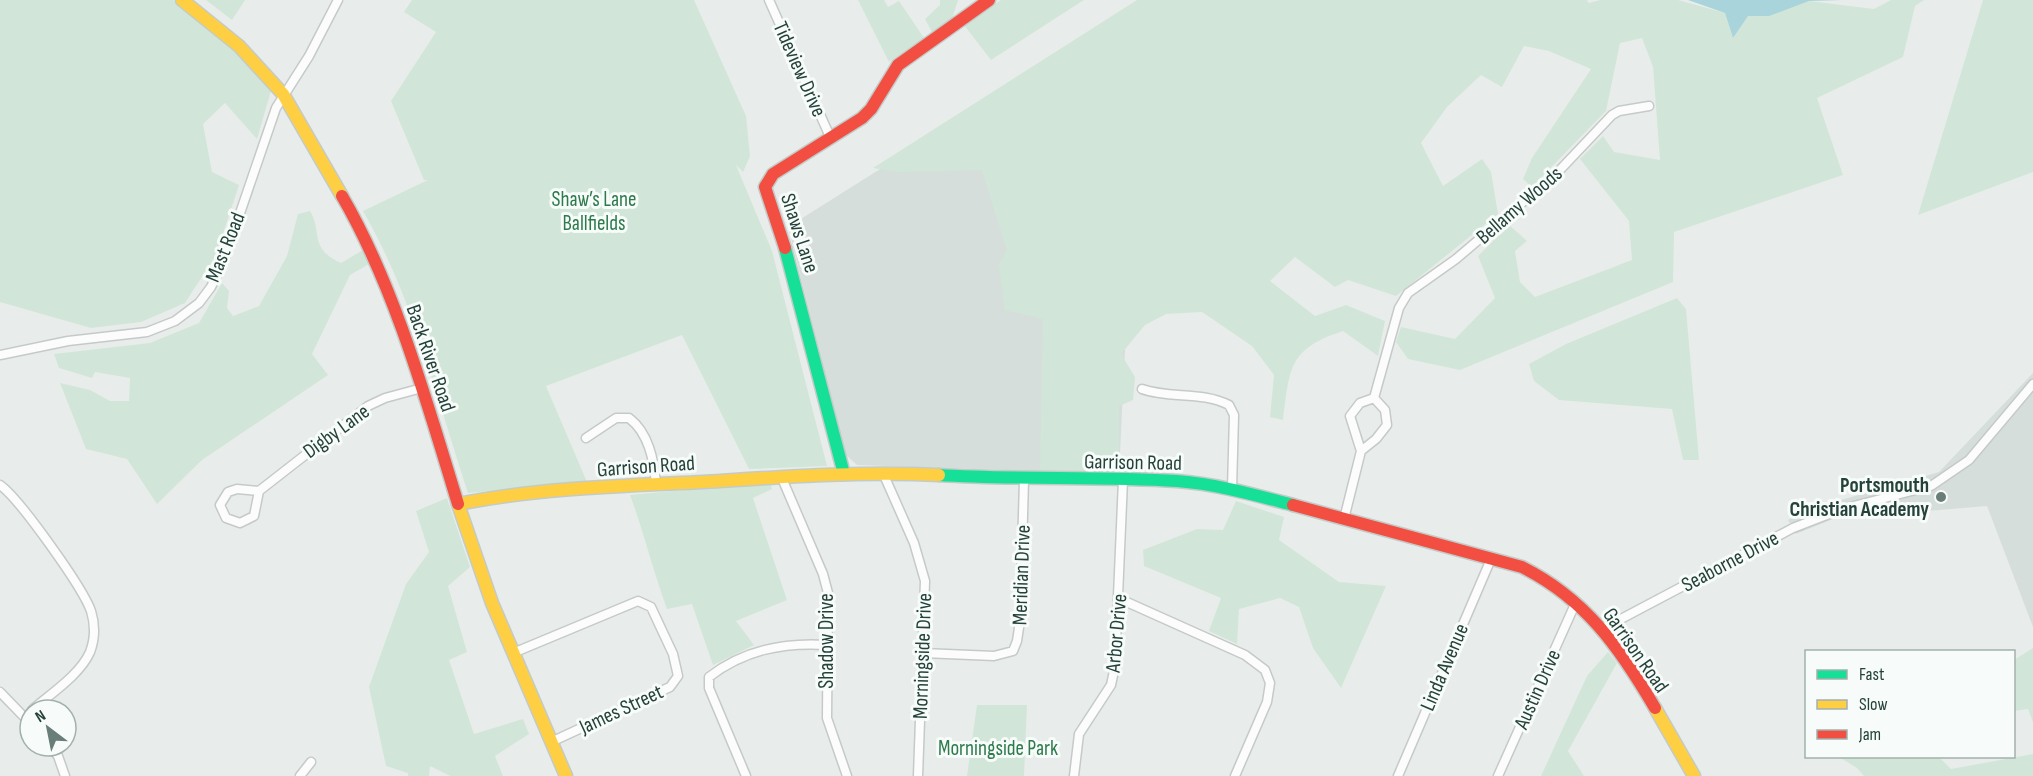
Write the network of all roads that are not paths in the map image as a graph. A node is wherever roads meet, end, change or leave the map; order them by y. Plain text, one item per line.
1 (182, 0) edge
2 (338, 0) edge
3 (770, 0) edge
4 (989, 0) edge
5 (283, 94) junction
6 (1649, 106) dead end
7 (831, 139) junction
8 (0, 355) edge
9 (2033, 384) edge
10 (422, 388) junction
11 (1142, 389) dead end
12 (1374, 398) junction
13 (586, 438) dead end
14 (1360, 451) junction
15 (883, 473) junction
16 (844, 474) junction
17 (781, 476) junction
18 (1024, 480) junction
19 (1123, 480) junction
20 (657, 484) junction
21 (0, 485) edge
22 (1232, 489) junction
23 (259, 491) junction
24 (458, 504) junction
25 (1344, 519) junction
26 (1491, 559) junction
27 (1120, 599) junction
28 (1576, 602) junction
29 (1602, 629) junction
30 (827, 645) junction
31 (513, 653) junction
32 (923, 653) junction
33 (0, 692) edge
34 (46, 698) edge
35 (18, 706) edge
36 (551, 742) junction
37 (58, 758) edge
38 (311, 762) dead end
39 (65, 776) edge
40 (300, 776) edge
41 (566, 776) edge
42 (746, 776) edge
43 (847, 776) edge
44 (918, 776) edge
45 (1074, 776) edge
46 (1235, 776) edge
47 (1398, 776) edge
48 (1498, 776) edge
49 (1694, 776) edge

1 - 5 street, Back River Road
2 - 5 street, Mast Road
3 - 7 street, Tideview Drive
4 - 7 street, Shaws Lane
5 - 8 street, Mast Road
5 - 10 street, Back River Road
6 - 12 street, Bellamy Woods
7 - 16 street, Shaws Lane
9 - 29 street, Seaborne Drive
10 - 23 street, Digby Lane
10 - 24 street, Back River Road
11 - 22 street
12 - 14 street
12 - 14 street
13 - 20 street
14 - 25 street
15 - 16 street, Garrison Road
15 - 18 street, Garrison Road
15 - 32 street, Morningside Drive
16 - 17 street, Garrison Road
17 - 20 street, Garrison Road
17 - 30 street, Shadow Drive
18 - 19 street, Garrison Road
18 - 32 street, Meridian Drive
19 - 22 street, Garrison Road
19 - 27 street, Arbor Drive
20 - 24 street, Garrison Road
21 - 34 street
22 - 25 street, Garrison Road
23 - 23 street
24 - 31 street, Back River Road
25 - 26 street, Garrison Road
26 - 28 street, Garrison Road
26 - 47 street, Linda Avenue
27 - 45 street, Arbor Drive
27 - 46 street
28 - 29 street, Garrison Road
28 - 48 street, Austin Drive
29 - 49 street, Garrison Road
30 - 42 street
30 - 43 street, Shadow Drive
31 - 36 street, Back River Road
31 - 36 street, James Street
32 - 44 street, Morningside Drive
33 - 35 street
36 - 41 street, Back River Road
37 - 39 street
38 - 40 street

